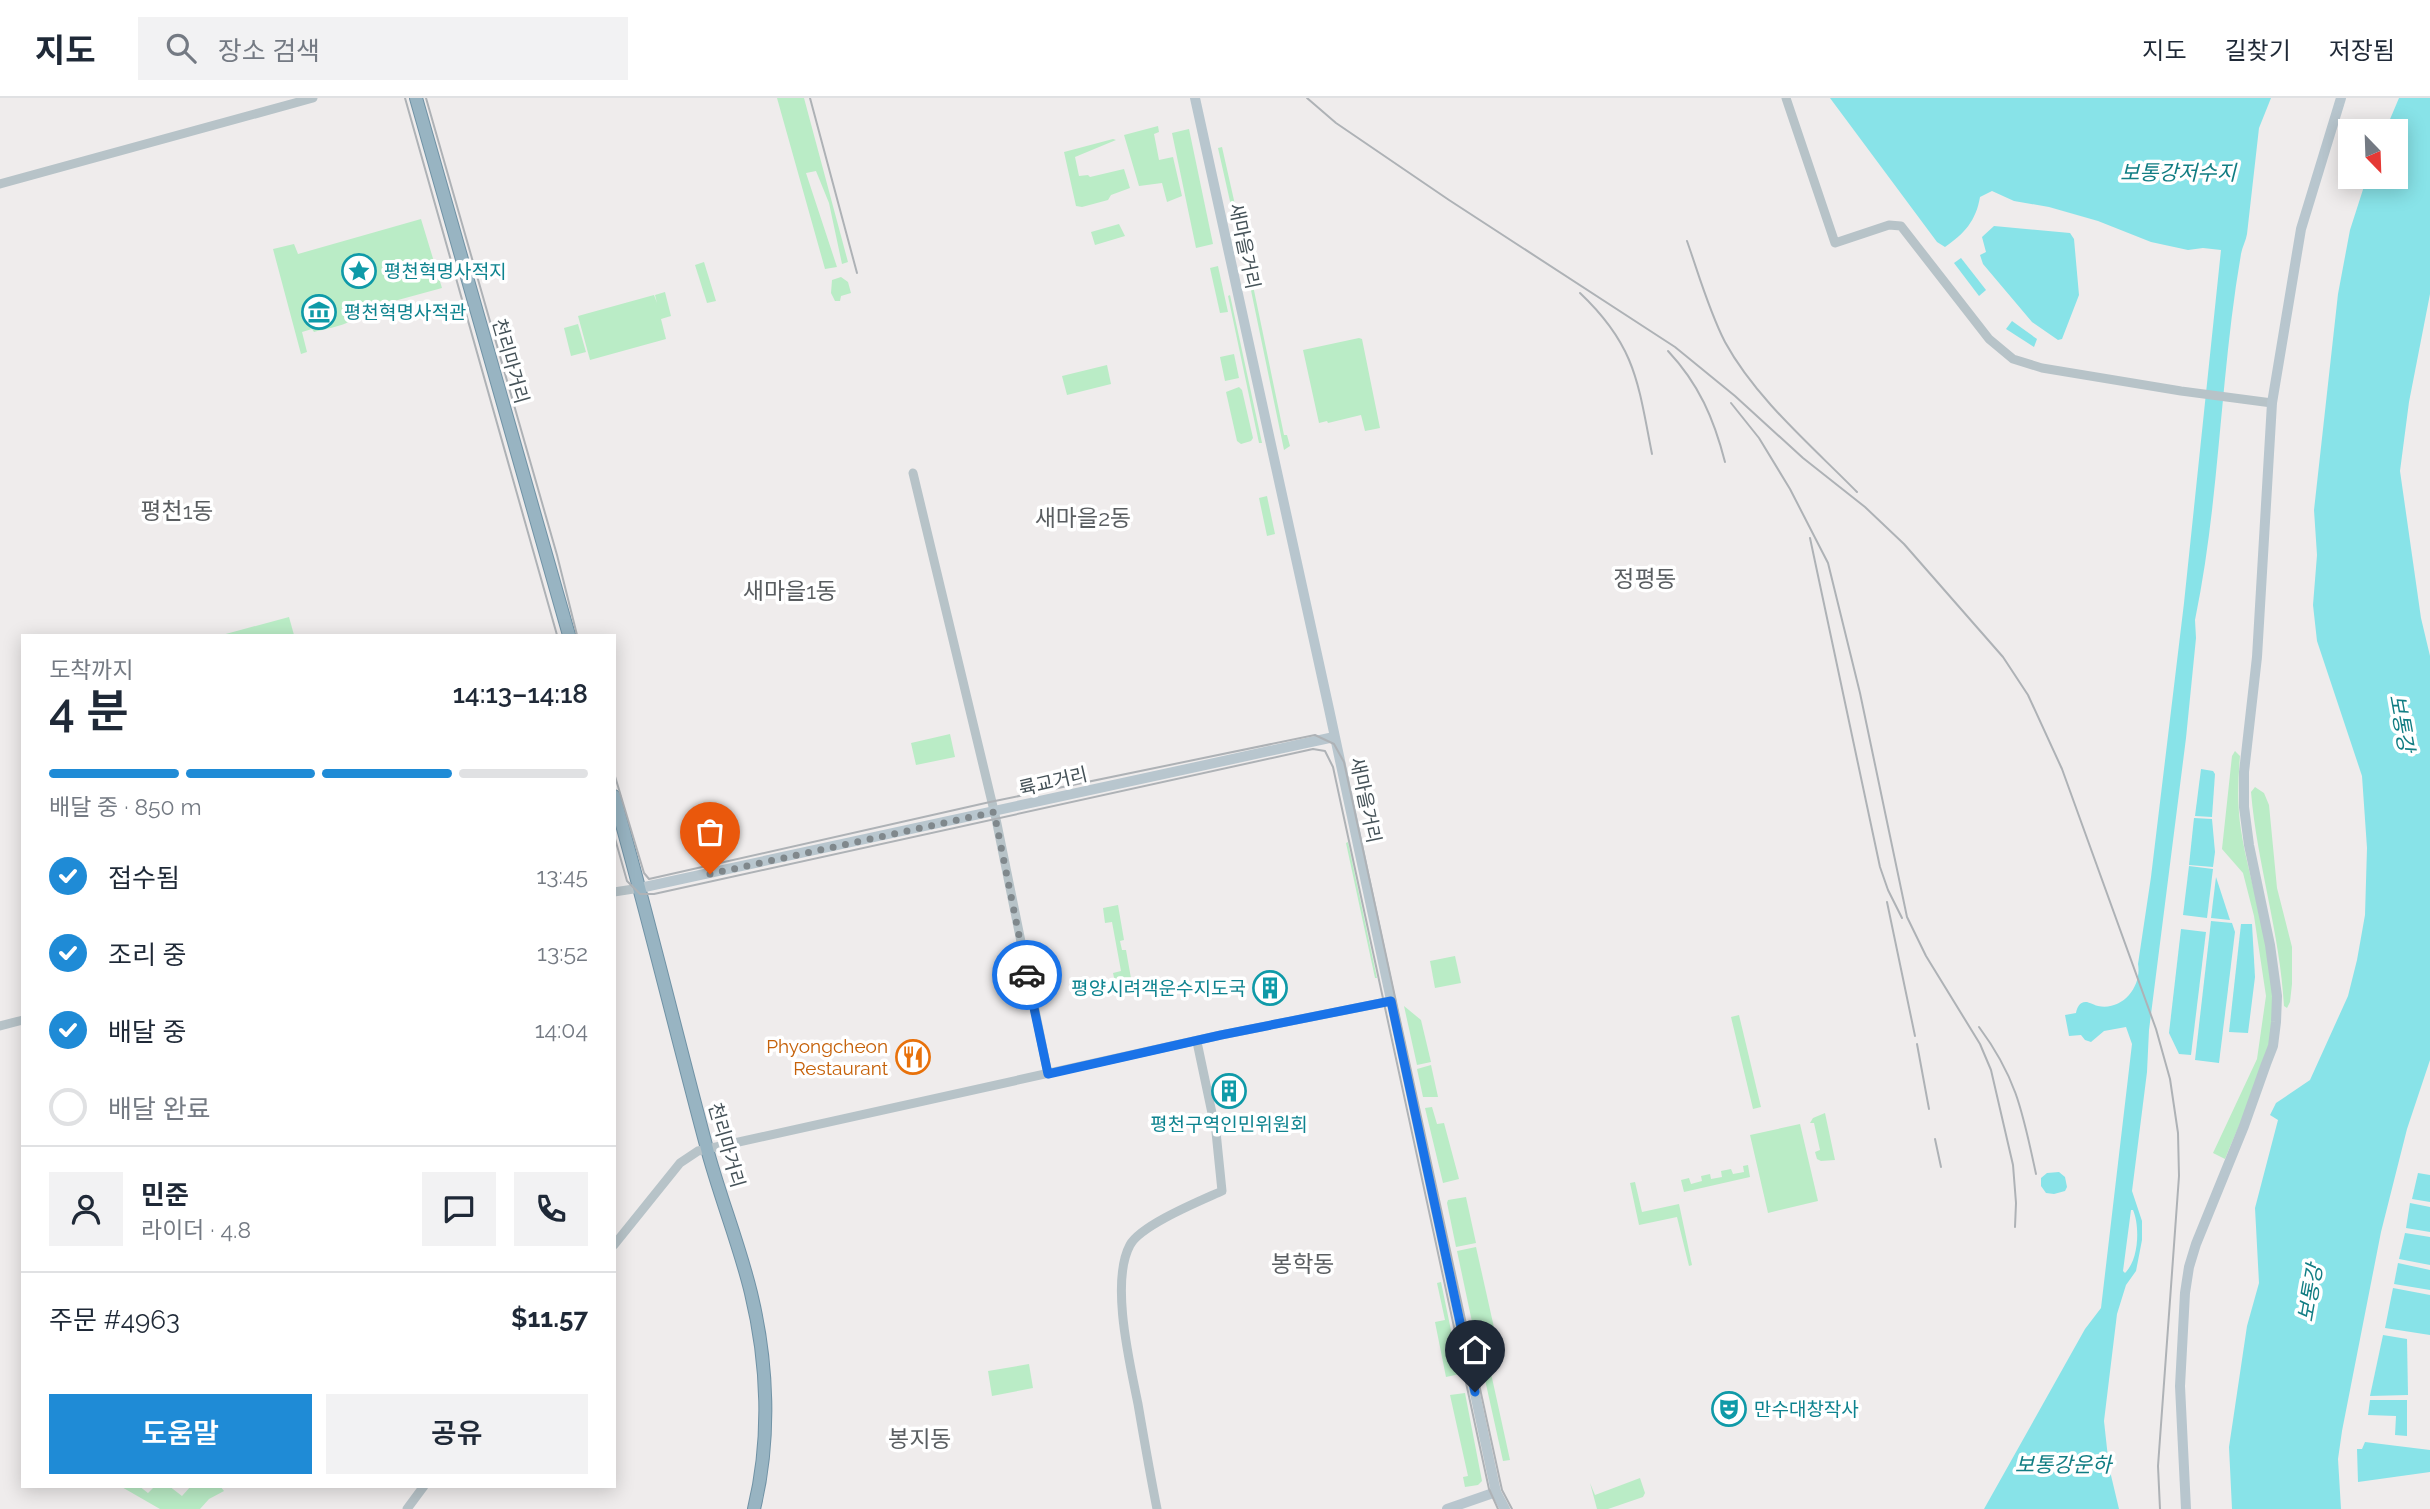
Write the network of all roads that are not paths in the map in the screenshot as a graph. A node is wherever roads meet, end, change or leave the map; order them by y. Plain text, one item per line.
1 (313, 98) edge
2 (416, 98) edge
3 (1195, 98) edge
4 (1786, 98) edge
5 (2341, 98) edge
6 (0, 184) edge
7 (2272, 403) junction
8 (913, 473) dead end
9 (569, 634) edge
10 (1335, 737) junction
11 (616, 803) edge
12 (994, 812) junction
13 (640, 888) junction
14 (616, 892) edge
15 (1391, 1001) junction
16 (21, 1021) edge
17 (0, 1026) edge
18 (1197, 1042) junction
19 (1048, 1074) junction
20 (707, 1149) junction
21 (616, 1243) edge
22 (423, 1488) edge
23 (1496, 1492) junction
24 (407, 1509) edge
25 (754, 1509) edge
26 (1157, 1509) edge
27 (1447, 1509) edge
28 (1505, 1509) edge
29 (2186, 1509) edge

1 - 6 street
2 - 9 highway, 천리마거리
3 - 10 main road, 새마을거리
4 - 7 street
5 - 7 main road
7 - 29 main road
8 - 12 street
10 - 12 main road, 륙교거리
10 - 15 main road, 새마을거리
11 - 13 highway, 천리마거리
12 - 13 main road, 륙교거리
12 - 19 street
13 - 14 street, 륙교거리
13 - 20 highway, 천리마거리
15 - 18 street
15 - 23 main road, 새마을거리
16 - 17 street
18 - 19 street
18 - 26 street
19 - 20 street
20 - 21 street
20 - 25 highway, 천리마거리
22 - 24 street
23 - 27 main road
23 - 28 main road, 새마을거리

